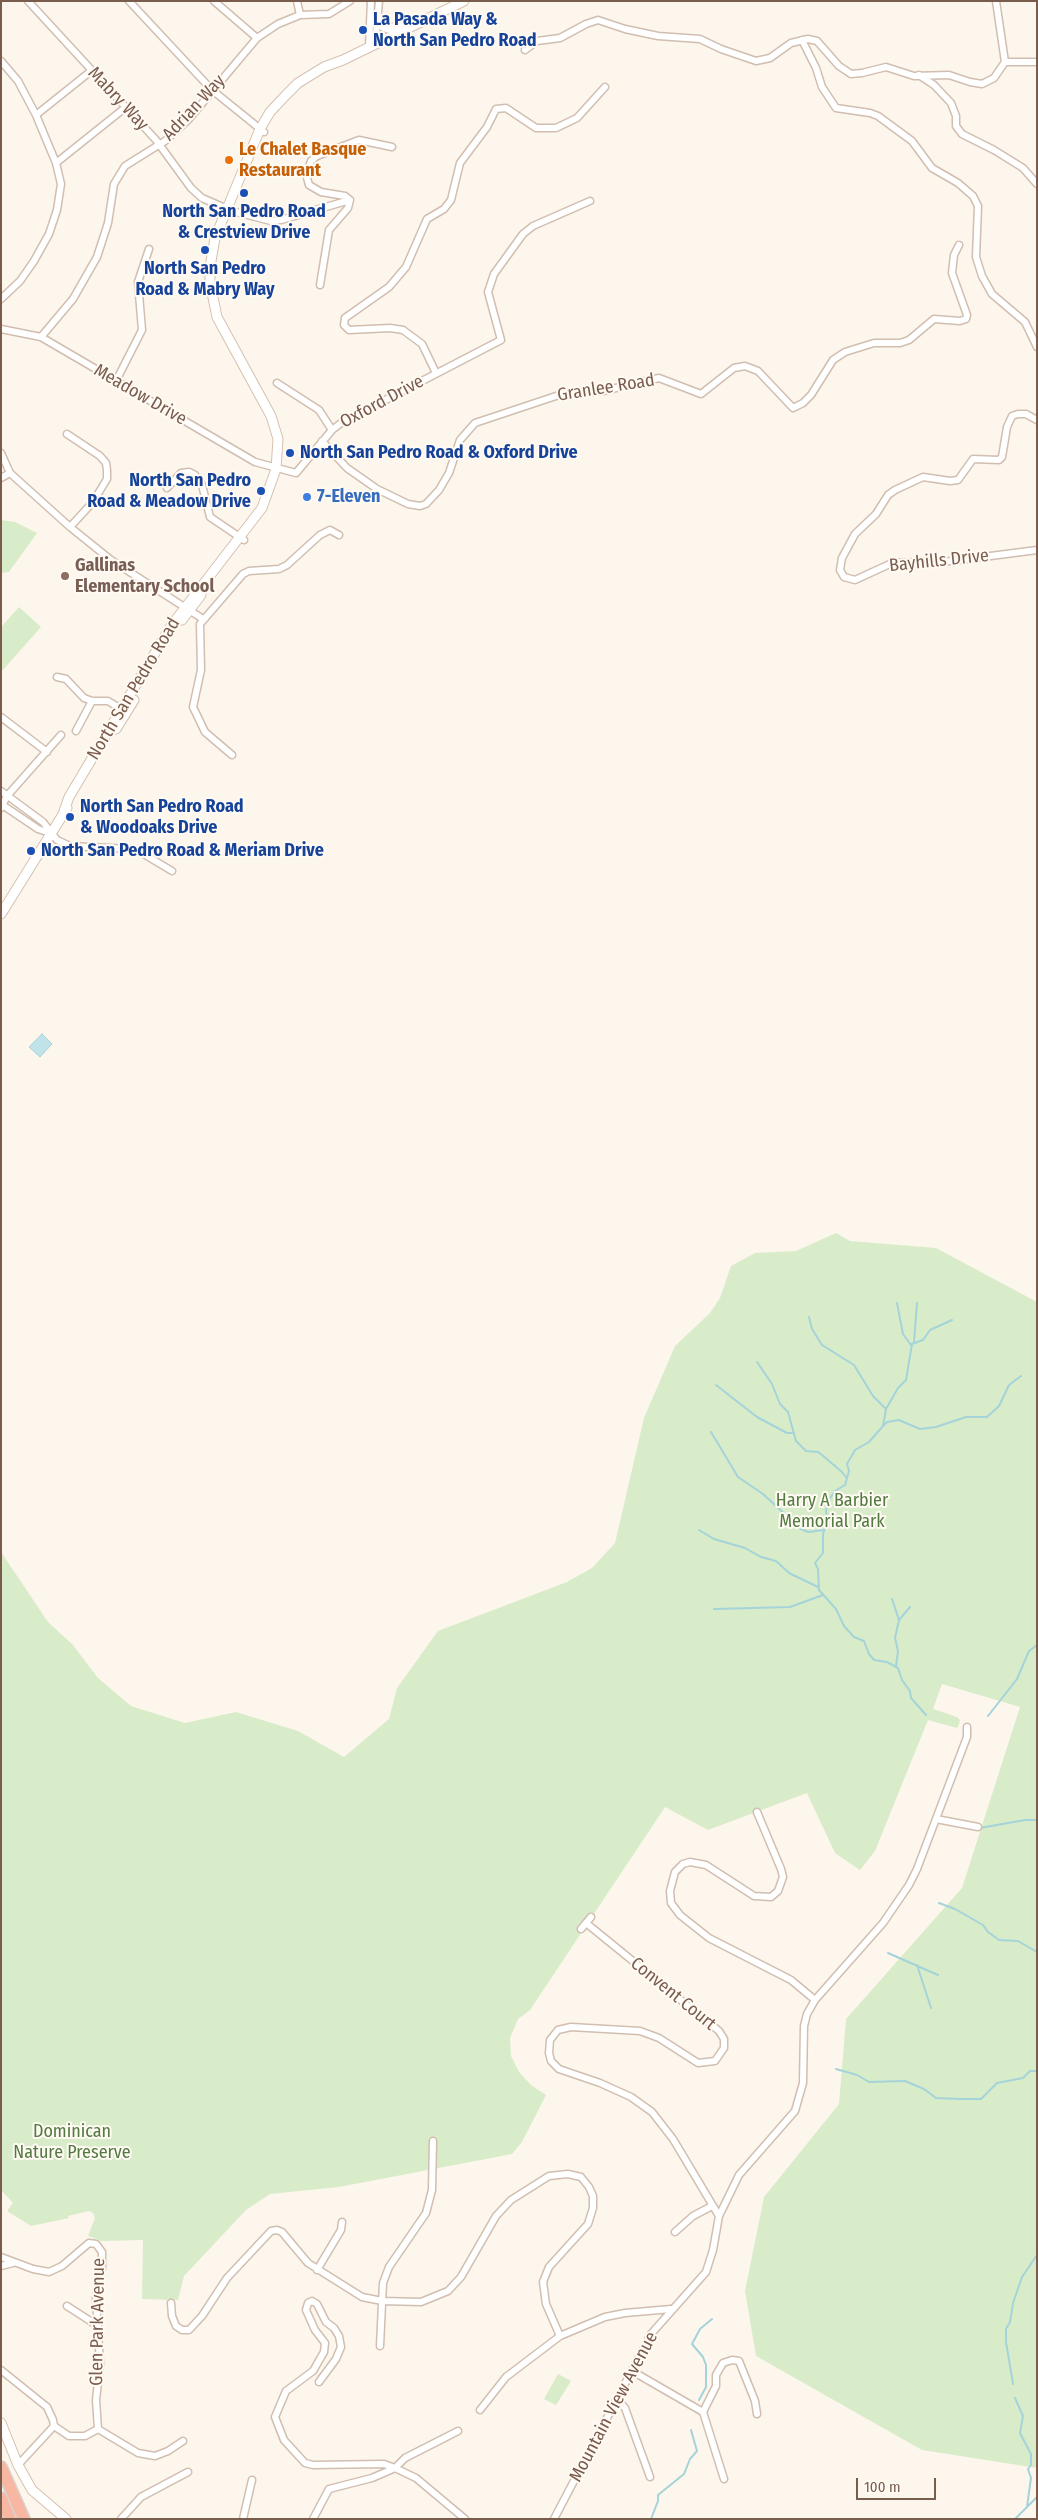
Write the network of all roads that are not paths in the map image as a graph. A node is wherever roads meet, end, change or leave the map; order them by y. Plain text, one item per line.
1 (28, 1) edge
2 (129, 1) edge
3 (214, 1) edge
4 (296, 1) edge
5 (350, 1) edge
6 (371, 1) edge
7 (379, 1) edge
8 (464, 1) edge
9 (996, 1) edge
10 (440, 13) junction
11 (300, 15) junction
12 (378, 20) junction
13 (257, 38) junction
14 (802, 40) junction
15 (369, 48) junction
16 (525, 50) dead end
17 (1, 61) edge
18 (1005, 62) junction
19 (1037, 62) edge
20 (91, 71) junction
21 (918, 75) junction
22 (605, 87) dead end
23 (212, 90) junction
24 (126, 107) junction
25 (36, 114) junction
26 (262, 131) junction
27 (160, 144) junction
28 (392, 147) dead end
29 (56, 163) junction
30 (1037, 184) edge
31 (350, 200) junction
32 (590, 201) dead end
33 (230, 210) junction
34 (959, 245) dead end
35 (149, 249) dead end
36 (320, 286) dead end
37 (1, 300) edge
38 (1, 329) edge
39 (41, 337) junction
40 (1037, 347) edge
41 (436, 373) junction
42 (116, 381) junction
43 (277, 383) dead end
44 (1037, 420) edge
45 (332, 430) junction
46 (67, 434) dead end
47 (322, 442) junction
48 (1, 453) edge
49 (279, 470) junction
50 (10, 473) junction
51 (1, 478) edge
52 (168, 488) dead end
53 (70, 527) junction
54 (339, 534) dead end
55 (242, 538) junction
56 (1037, 550) edge
57 (187, 608) junction
58 (203, 619) junction
59 (57, 677) dead end
60 (92, 701) junction
61 (124, 711) junction
62 (1, 717) edge
63 (76, 731) dead end
64 (61, 735) dead end
65 (47, 752) junction
66 (232, 756) dead end
67 (1, 790) edge
68 (7, 796) junction
69 (2, 806) edge
70 (50, 833) junction
71 (172, 871) dead end
72 (1, 914) edge
73 (967, 1727) dead end
74 (757, 1812) dead end
75 (936, 1819) junction
76 (978, 1827) dead end
77 (591, 1917) dead end
78 (586, 1924) junction
79 (581, 1929) dead end
80 (815, 2000) junction
81 (433, 2141) dead end
82 (712, 2206) junction
83 (719, 2216) junction
84 (342, 2222) dead end
85 (675, 2232) dead end
86 (1, 2257) edge
87 (13, 2263) junction
88 (1, 2266) edge
89 (317, 2270) junction
90 (382, 2301) junction
91 (171, 2303) dead end
92 (67, 2306) dead end
93 (671, 2310) junction
94 (98, 2326) junction
95 (560, 2336) junction
96 (380, 2346) dead end
97 (1, 2370) edge
98 (632, 2371) junction
99 (319, 2382) dead end
100 (617, 2399) junction
101 (480, 2410) dead end
102 (703, 2412) junction
103 (757, 2414) dead end
104 (1, 2423) edge
105 (54, 2426) junction
106 (98, 2429) junction
107 (458, 2431) dead end
108 (183, 2441) dead end
109 (18, 2465) junction
110 (1, 2467) edge
111 (395, 2468) junction
112 (188, 2472) dead end
113 (650, 2477) dead end
114 (724, 2479) dead end
115 (252, 2480) dead end
116 (1, 2498) edge
117 (10, 2519) edge
118 (24, 2519) edge
119 (66, 2519) edge
120 (121, 2519) edge
121 (243, 2519) edge
122 (313, 2519) edge
123 (465, 2519) edge
124 (554, 2519) edge

1 - 20 street, Mabry Way
2 - 23 street
3 - 13 street
4 - 11 street
5 - 11 street, Adrian Way
6 - 15 street
7 - 12 street
8 - 10 street, North San Pedro Road
9 - 18 street
10 - 12 street
10 - 15 street, North San Pedro Road
11 - 13 street, Adrian Way
12 - 15 street
13 - 23 street, Adrian Way
14 - 16 street
14 - 21 street
14 - 40 street
15 - 26 street, North San Pedro Road
17 - 25 street
18 - 19 street
18 - 21 street
20 - 24 street, Mabry Way
20 - 25 street
21 - 30 street
22 - 41 street
23 - 26 street
23 - 27 street, Adrian Way
24 - 27 street, Mabry Way
24 - 29 street
25 - 29 street
26 - 33 street, North San Pedro Road
27 - 33 street, Mabry Way
27 - 39 street, Adrian Way
28 - 31 street
29 - 37 street
31 - 33 street, Mabry Way
31 - 36 street
32 - 41 street, Oxford Drive
33 - 49 street, North San Pedro Road
34 - 47 street, Granlee Road
35 - 42 street
38 - 39 street, Meadow Drive
39 - 42 street, Meadow Drive
41 - 45 street, Oxford Drive
42 - 49 street, Meadow Drive
43 - 45 street
44 - 56 street, Bayhills Drive
45 - 47 street, Oxford Drive
46 - 53 street
47 - 49 street, Oxford Drive
48 - 50 street
49 - 55 street, North San Pedro Road
50 - 51 street
50 - 53 street
52 - 55 street
53 - 57 street
54 - 58 street
55 - 57 street, North San Pedro Road
57 - 58 street
57 - 61 street, North San Pedro Road
58 - 66 street
59 - 60 street
60 - 61 street
60 - 63 street
61 - 70 street, North San Pedro Road
62 - 65 street
64 - 65 street
65 - 68 street
67 - 68 street
68 - 69 street
68 - 70 street
69 - 70 street
70 - 71 street
70 - 72 street, North San Pedro Road
73 - 75 street, Mountain View Avenue
74 - 80 street
75 - 76 street
75 - 80 street, Mountain View Avenue
77 - 78 street
78 - 79 street
78 - 82 street, Convent Court
80 - 83 street, Mountain View Avenue
81 - 90 street
82 - 83 street, Convent Court
82 - 85 street
83 - 93 street, Mountain View Avenue
84 - 89 street
86 - 87 street, Glen Park Avenue
87 - 88 street
87 - 94 street, Glen Park Avenue
89 - 90 street
89 - 91 street
90 - 95 street
90 - 96 street
92 - 94 street
93 - 95 street
93 - 98 street, Mountain View Avenue
94 - 106 street, Glen Park Avenue
95 - 101 street
97 - 105 street
98 - 100 street, Mountain View Avenue
98 - 102 street
99 - 111 street
100 - 113 street
100 - 124 street, Mountain View Avenue
102 - 103 street
102 - 114 street
104 - 109 street
105 - 106 street
105 - 109 street
106 - 108 street
107 - 111 street
109 - 119 street
110 - 118 highway
111 - 122 street
111 - 123 street
112 - 120 street
115 - 121 street
116 - 117 highway

